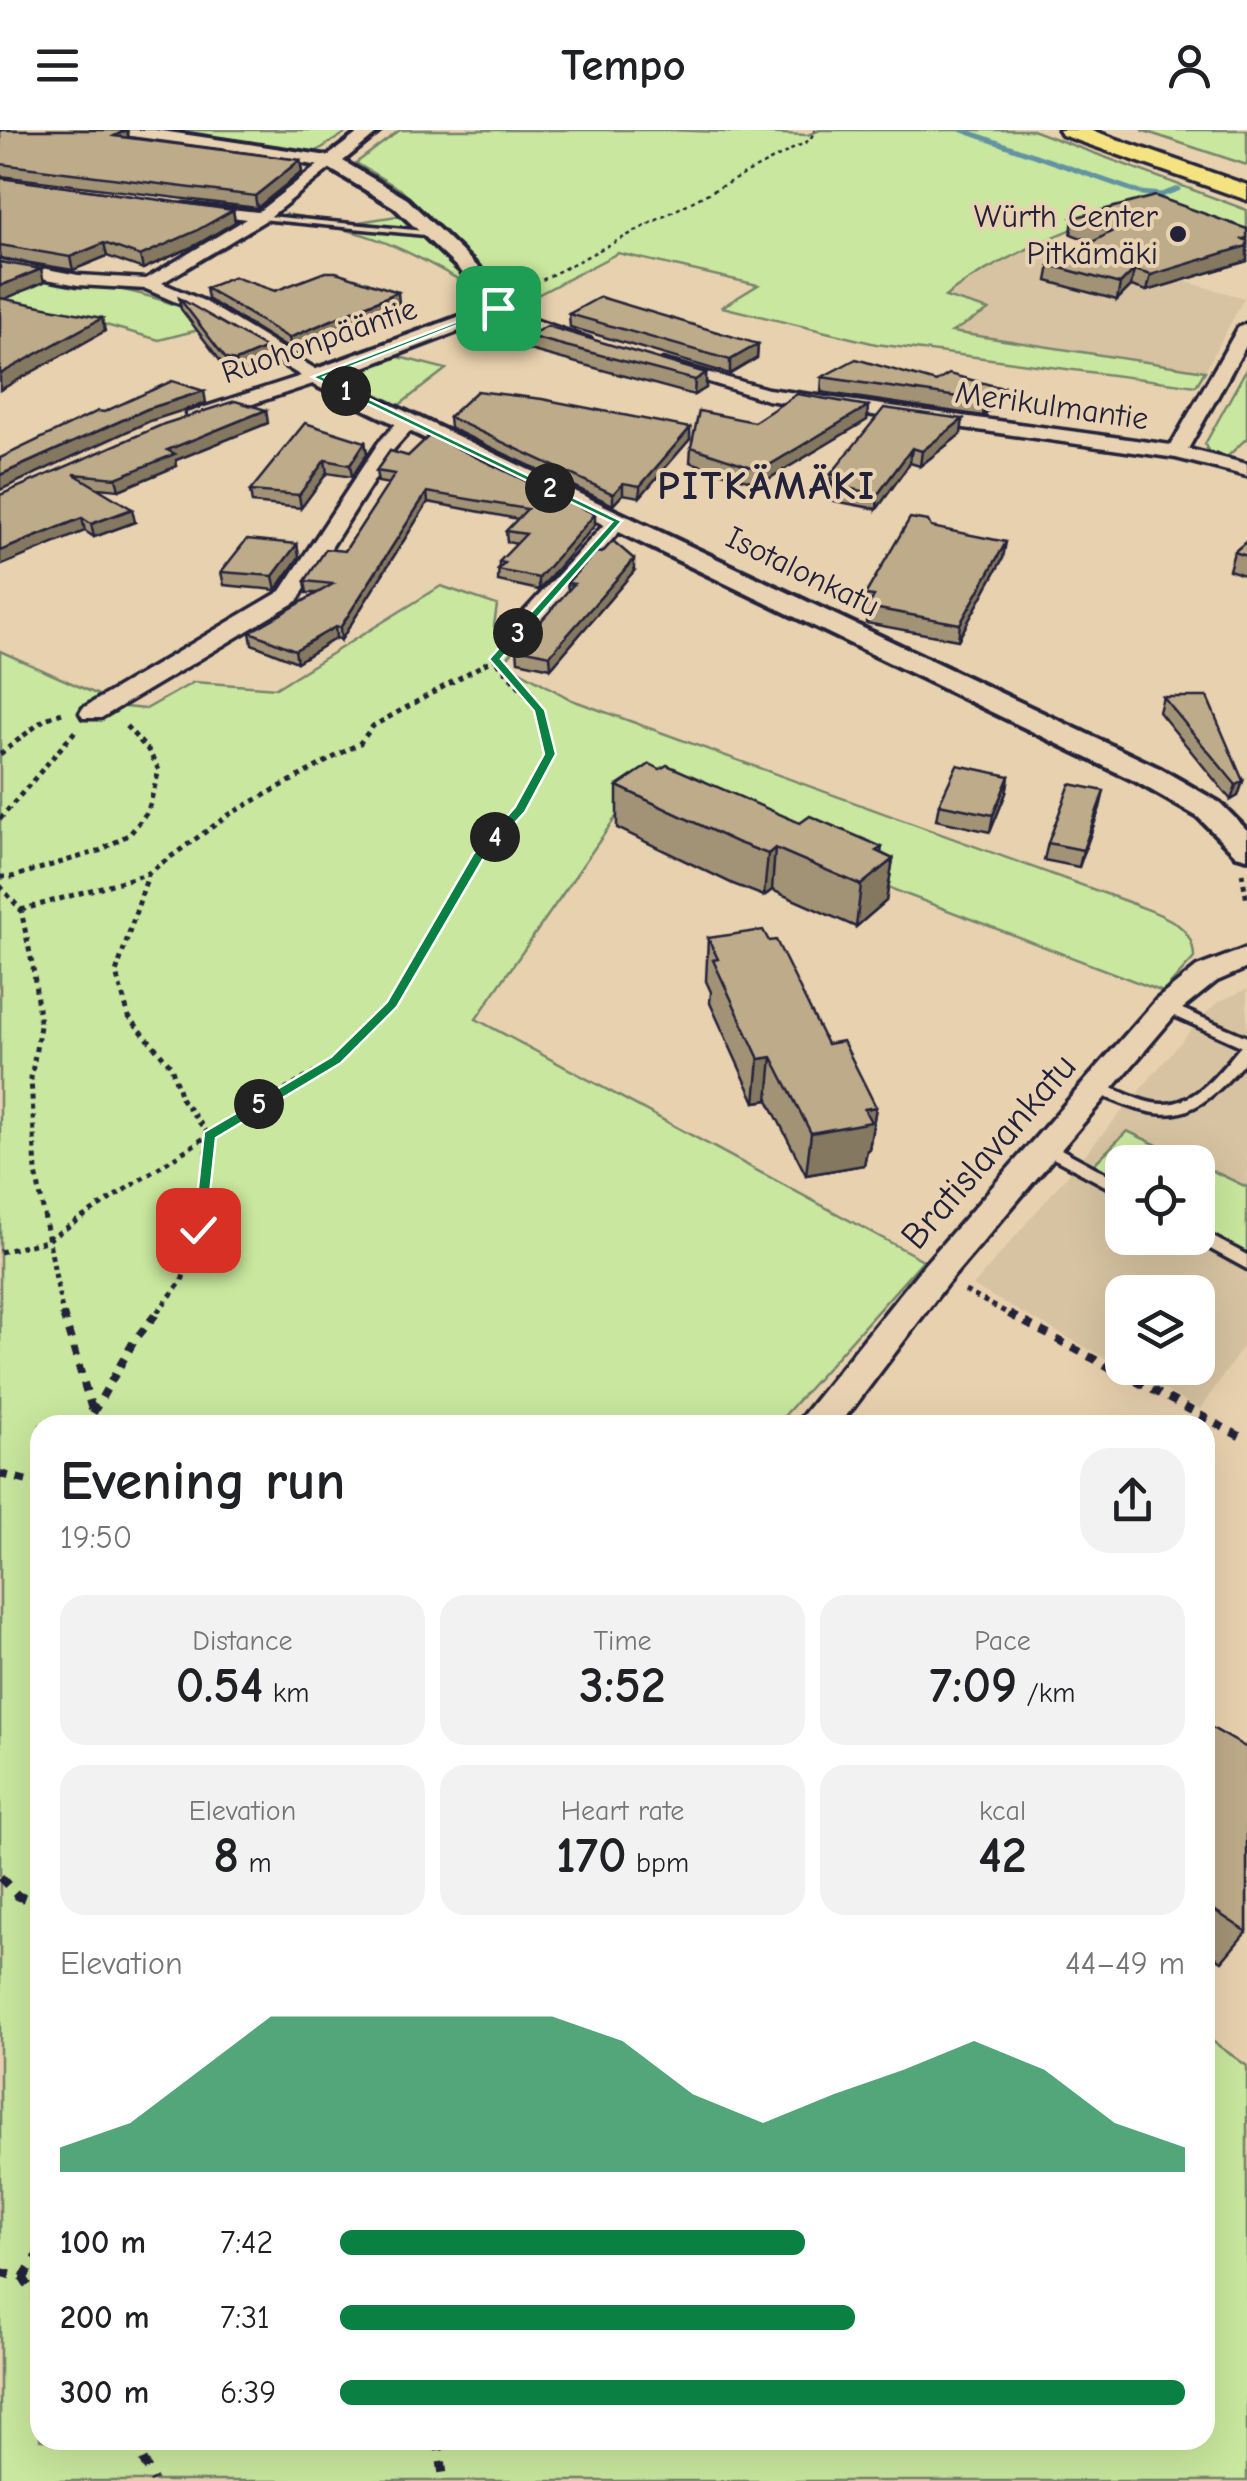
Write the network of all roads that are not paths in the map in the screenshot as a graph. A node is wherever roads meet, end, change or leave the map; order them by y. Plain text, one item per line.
1 (122, 130) edge
2 (373, 130) edge
3 (698, 130) edge
4 (751, 130) edge
5 (1070, 130) edge
6 (1102, 130) edge
7 (331, 162) junction
8 (1247, 178) edge
9 (1247, 193) edge
10 (168, 204) edge
11 (261, 217) junction
12 (435, 234) junction
13 (0, 264) edge
14 (149, 284) junction
15 (494, 311) junction
16 (1247, 328) edge
17 (611, 350) edge
18 (638, 358) edge
19 (316, 377) junction
20 (409, 421) junction
21 (172, 424) edge
22 (1177, 452) junction
23 (1247, 470) edge
24 (618, 521) junction
25 (517, 634) road end
26 (92, 713) road end
27 (1247, 848) edge
28 (1247, 956) edge
29 (1166, 1007) junction
30 (1247, 1046) edge
31 (1099, 1088) junction
32 (1046, 1147) junction
33 (1105, 1180) edge
34 (1215, 1244) edge
35 (1247, 1263) edge
36 (824, 1415) edge

1 - 7 street
2 - 7 street
3 - 4 lane
5 - 9 highway
6 - 8 highway
7 - 11 street
7 - 12 street
10 - 11 street
11 - 12 lane
11 - 14 street
12 - 15 street
13 - 14 street
14 - 19 street
15 - 17 street
15 - 19 street, Ruohonpääntie
16 - 22 street
18 - 22 street, Merikulmantie
19 - 20 street, Isotalonkatu
19 - 21 street, Ruohonpääntie
20 - 24 street, Isotalonkatu
20 - 26 street
22 - 23 street, Merikulmantie
24 - 25 street
24 - 27 street, Isotalonkatu
28 - 29 street, Bratislavankatu
29 - 30 lane
29 - 31 street, Bratislavankatu
30 - 31 lane
31 - 32 street, Bratislavankatu
32 - 33 lane
32 - 36 street, Bratislavankatu
34 - 35 lane

